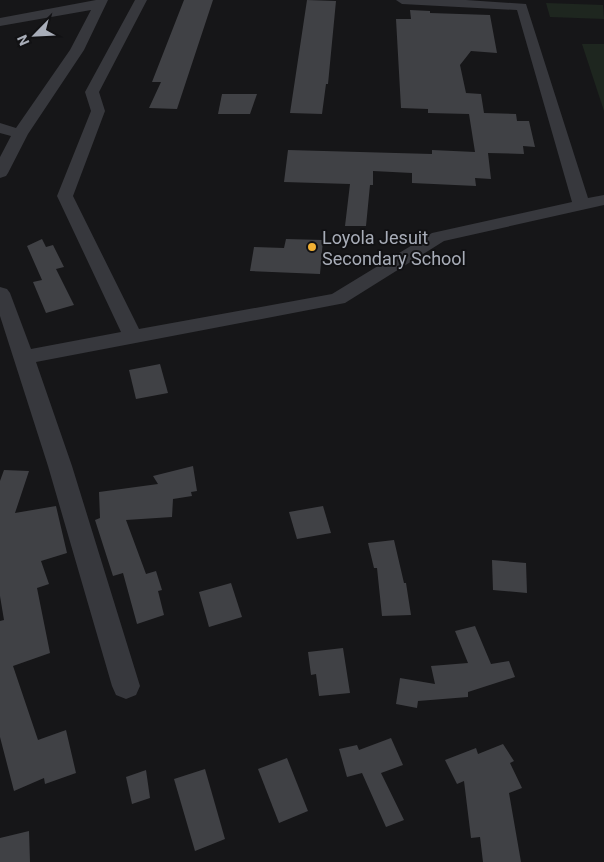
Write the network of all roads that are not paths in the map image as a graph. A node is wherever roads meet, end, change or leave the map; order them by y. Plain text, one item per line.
1 (141, 0) edge
2 (402, 0) edge
3 (100, 2) edge
4 (0, 22) edge
5 (0, 128) edge
6 (20, 134) junction
7 (0, 173) edge
8 (604, 200) edge
9 (581, 204) junction
10 (0, 293) edge
11 (132, 337) junction
12 (23, 357) junction
13 (126, 686) dead end

1 - 11 street
2 - 9 street
3 - 4 street
3 - 6 street
5 - 6 street
6 - 7 street
8 - 9 street
9 - 11 street
10 - 12 street
11 - 12 street
12 - 13 street

